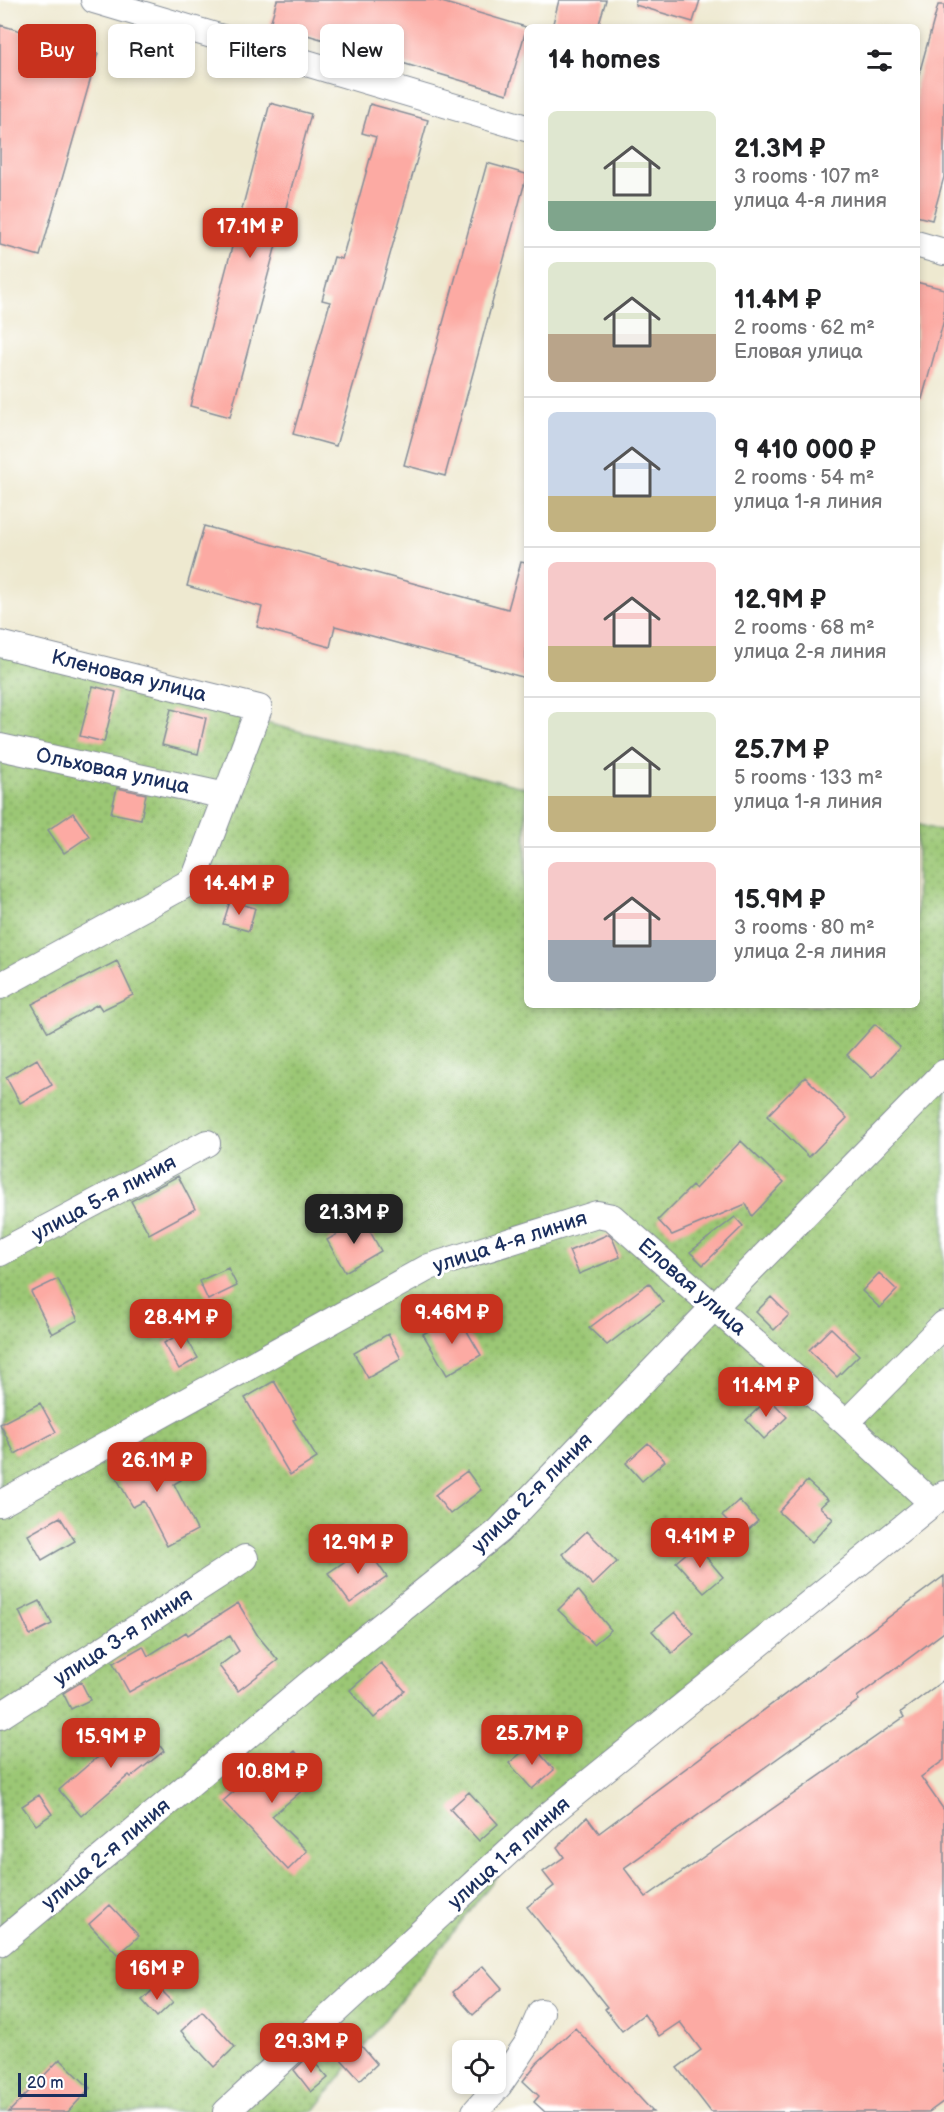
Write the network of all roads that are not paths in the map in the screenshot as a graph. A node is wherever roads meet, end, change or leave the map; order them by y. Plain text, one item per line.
1 (94, 0) edge
2 (524, 127) edge
3 (920, 244) edge
4 (944, 252) edge
5 (0, 644) edge
6 (0, 747) edge
7 (226, 796) junction
8 (0, 986) edge
9 (944, 1073) edge
10 (207, 1143) dead end
11 (612, 1217) joint
12 (0, 1253) edge
13 (714, 1307) junction
14 (944, 1324) edge
15 (846, 1422) junction
16 (938, 1499) edge
17 (0, 1504) edge
18 (245, 1558) dead end
19 (0, 1716) edge
20 (0, 1944) edge
21 (541, 2012) dead end
22 (226, 2112) edge
23 (475, 2112) edge

1 - 2 street
3 - 4 street
5 - 7 street, Кленовая улица
6 - 7 street, Ольховая улица
7 - 8 street
9 - 13 street, улица 2-я линия
10 - 12 street, улица 5-я линия
11 - 13 street, Еловая улица
11 - 17 street, улица 4-я линия
13 - 15 street, Еловая улица
13 - 20 street, улица 2-я линия
14 - 15 street
15 - 16 street, Еловая улица
16 - 22 street, улица 1-я линия
18 - 19 street, улица 3-я линия
21 - 23 street

